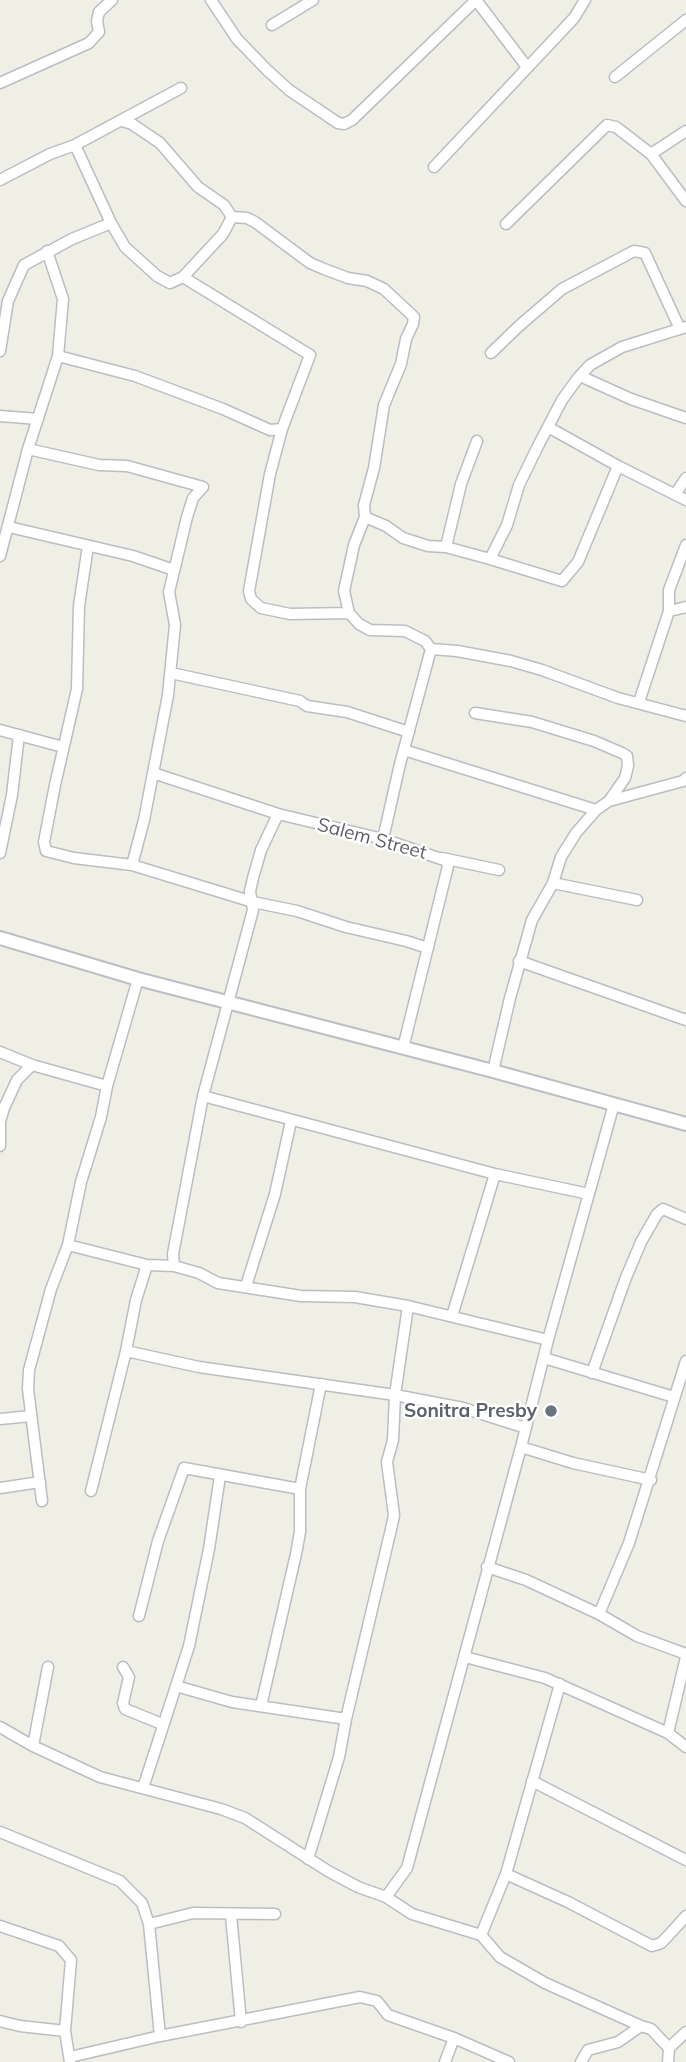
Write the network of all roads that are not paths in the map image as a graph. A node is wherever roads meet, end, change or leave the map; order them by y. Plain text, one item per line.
1 (112, 0) edge
2 (211, 0) edge
3 (313, 0) edge
4 (476, 0) edge
5 (585, 0) edge
6 (686, 20) edge
7 (272, 25) dead end
8 (527, 67) junction
9 (615, 77) dead end
10 (0, 83) edge
11 (181, 88) dead end
12 (121, 121) junction
13 (686, 131) edge
14 (75, 145) junction
15 (651, 154) junction
16 (434, 167) dead end
17 (0, 180) edge
18 (686, 201) edge
19 (232, 217) junction
20 (111, 223) junction
21 (506, 225) dead end
22 (47, 251) junction
23 (183, 277) junction
24 (683, 328) edge
25 (0, 351) edge
26 (491, 353) dead end
27 (58, 356) junction
28 (580, 376) junction
29 (0, 416) edge
30 (686, 418) edge
31 (38, 419) junction
32 (548, 427) junction
33 (282, 429) junction
34 (477, 441) dead end
35 (28, 449) junction
36 (618, 466) junction
37 (686, 478) edge
38 (676, 493) junction
39 (686, 500) edge
40 (365, 517) junction
41 (9, 527) junction
42 (686, 545) edge
43 (88, 546) junction
44 (446, 547) junction
45 (0, 556) edge
46 (490, 559) junction
47 (174, 570) junction
48 (686, 607) edge
49 (669, 611) junction
50 (349, 613) junction
51 (431, 649) junction
52 (171, 673) junction
53 (639, 702) junction
54 (475, 713) dead end
55 (686, 716) edge
56 (0, 730) edge
57 (409, 733) junction
58 (19, 735) junction
59 (63, 747) junction
60 (404, 750) junction
61 (153, 773) junction
62 (686, 778) edge
63 (609, 801) junction
64 (596, 810) junction
65 (278, 814) junction
66 (383, 839) junction
67 (0, 853) edge
68 (442, 858) junction
69 (132, 865) junction
70 (499, 870) dead end
71 (553, 883) junction
72 (637, 900) dead end
73 (253, 902) junction
74 (0, 937) edge
75 (428, 948) junction
76 (519, 961) junction
77 (138, 979) junction
78 (228, 1003) junction
79 (686, 1020) edge
80 (403, 1048) junction
81 (0, 1052) edge
82 (32, 1065) junction
83 (493, 1071) junction
84 (107, 1086) junction
85 (203, 1096) junction
86 (614, 1104) junction
87 (291, 1121) junction
88 (0, 1122) edge
89 (686, 1124) edge
90 (0, 1146) edge
91 (495, 1174) junction
92 (589, 1194) junction
93 (686, 1219) edge
94 (68, 1245) junction
95 (147, 1265) junction
96 (174, 1266) junction
97 (246, 1286) junction
98 (408, 1306) junction
99 (452, 1316) junction
100 (548, 1340) junction
101 (126, 1351) junction
102 (544, 1358) junction
103 (686, 1361) edge
104 (592, 1373) junction
105 (321, 1384) junction
106 (395, 1395) junction
107 (674, 1397) junction
108 (31, 1416) junction
109 (0, 1419) edge
110 (526, 1428) junction
111 (521, 1447) junction
112 (220, 1476) junction
113 (650, 1480) junction
114 (40, 1482) junction
115 (0, 1488) edge
116 (300, 1489) junction
117 (91, 1491) dead end
118 (42, 1501) dead end
119 (487, 1567) junction
120 (599, 1614) junction
121 (139, 1616) dead end
122 (686, 1655) edge
123 (465, 1657) junction
124 (48, 1667) dead end
125 (123, 1667) dead end
126 (560, 1684) junction
127 (176, 1686) junction
128 (261, 1706) junction
129 (346, 1719) junction
130 (162, 1724) junction
131 (0, 1727) edge
132 (668, 1733) junction
133 (33, 1746) junction
134 (686, 1747) edge
135 (532, 1782) junction
136 (144, 1788) junction
137 (0, 1832) edge
138 (308, 1859) junction
139 (686, 1860) edge
140 (506, 1874) junction
141 (386, 1897) junction
142 (275, 1914) dead end
143 (231, 1915) junction
144 (686, 1916) edge
145 (149, 1924) junction
146 (0, 1926) edge
147 (481, 1935) junction
148 (0, 2021) edge
149 (241, 2022) junction
150 (641, 2025) junction
151 (65, 2031) junction
152 (686, 2032) edge
153 (160, 2036) junction
154 (454, 2038) junction
155 (669, 2048) junction
156 (70, 2059) edge
157 (445, 2062) edge
158 (509, 2062) edge
159 (581, 2062) edge
160 (668, 2062) edge

1 - 10 street
2 - 4 street
3 - 7 street
4 - 8 street
5 - 8 street
6 - 9 street
8 - 16 street
11 - 12 street
12 - 14 street
12 - 19 street
13 - 15 street
14 - 17 street
14 - 20 street
15 - 18 street
15 - 21 street
19 - 23 street
19 - 40 street
20 - 22 street
20 - 23 street
22 - 25 street
22 - 27 street
23 - 33 street
24 - 26 street
24 - 28 street
27 - 31 street
27 - 33 street
28 - 30 street
28 - 32 street
29 - 31 street
31 - 35 street
32 - 36 street
32 - 46 street
33 - 50 street
34 - 44 street
35 - 41 street
35 - 47 street
36 - 38 street
36 - 46 street
37 - 38 street
38 - 39 street
40 - 44 street
40 - 50 street
41 - 43 street
41 - 45 street
42 - 49 street
43 - 47 street
43 - 59 street
44 - 46 street
47 - 52 street
48 - 49 street
49 - 53 street
50 - 51 street
51 - 53 street
51 - 57 street
52 - 57 street
52 - 61 street
53 - 55 street
54 - 63 street
56 - 58 street
57 - 60 street
58 - 59 street
58 - 67 street
59 - 69 street
60 - 64 street
60 - 66 street
61 - 65 street, Salem Street
61 - 69 street
62 - 63 street
63 - 64 street
64 - 71 street
65 - 66 street, Salem Street
65 - 73 street
66 - 68 street, Salem Street
68 - 70 street
68 - 75 street, Salem Street
69 - 73 street
71 - 72 street
71 - 76 street
73 - 75 street
73 - 78 street
74 - 77 street
75 - 80 street, Salem Street
76 - 79 street
76 - 83 street
77 - 78 street
77 - 84 street
78 - 80 street
78 - 85 street
80 - 83 street
81 - 82 street
82 - 84 street
82 - 88 street
83 - 86 street
84 - 94 street
85 - 87 street
85 - 96 street
86 - 89 street
86 - 92 street
87 - 91 street
87 - 97 street
88 - 90 street
91 - 92 street
91 - 99 street
92 - 100 street
93 - 104 street
94 - 95 street
94 - 108 street
95 - 96 street
95 - 101 street
96 - 97 street
97 - 98 street
98 - 99 street
98 - 106 street
99 - 100 street
100 - 102 street
101 - 105 street
101 - 117 street
102 - 104 street
102 - 110 street
103 - 107 street
104 - 107 street
105 - 106 street
105 - 116 street
106 - 110 street
106 - 129 street
107 - 113 street
108 - 109 street
108 - 114 street
110 - 111 street
111 - 113 street
111 - 119 street
112 - 116 street
112 - 121 street
112 - 127 street
113 - 120 street
114 - 115 street
114 - 118 street
116 - 128 street
119 - 120 street
119 - 123 street
120 - 122 street
122 - 132 street
123 - 126 street
123 - 141 street
124 - 133 street
125 - 130 street
126 - 132 street
126 - 135 street
127 - 128 street
127 - 130 street
128 - 129 street
129 - 138 street
130 - 136 street
131 - 133 street
132 - 134 street
133 - 136 street
135 - 139 street
135 - 140 street
136 - 138 street
137 - 145 street
138 - 141 street
140 - 144 street
140 - 147 street
141 - 147 street
142 - 143 street
143 - 145 street
143 - 149 street
145 - 153 street
146 - 151 street
147 - 150 street
148 - 151 street
149 - 153 street
149 - 154 street
150 - 155 street
150 - 159 street
151 - 156 street
152 - 155 street
153 - 156 street
154 - 157 street
154 - 158 street
155 - 160 street

